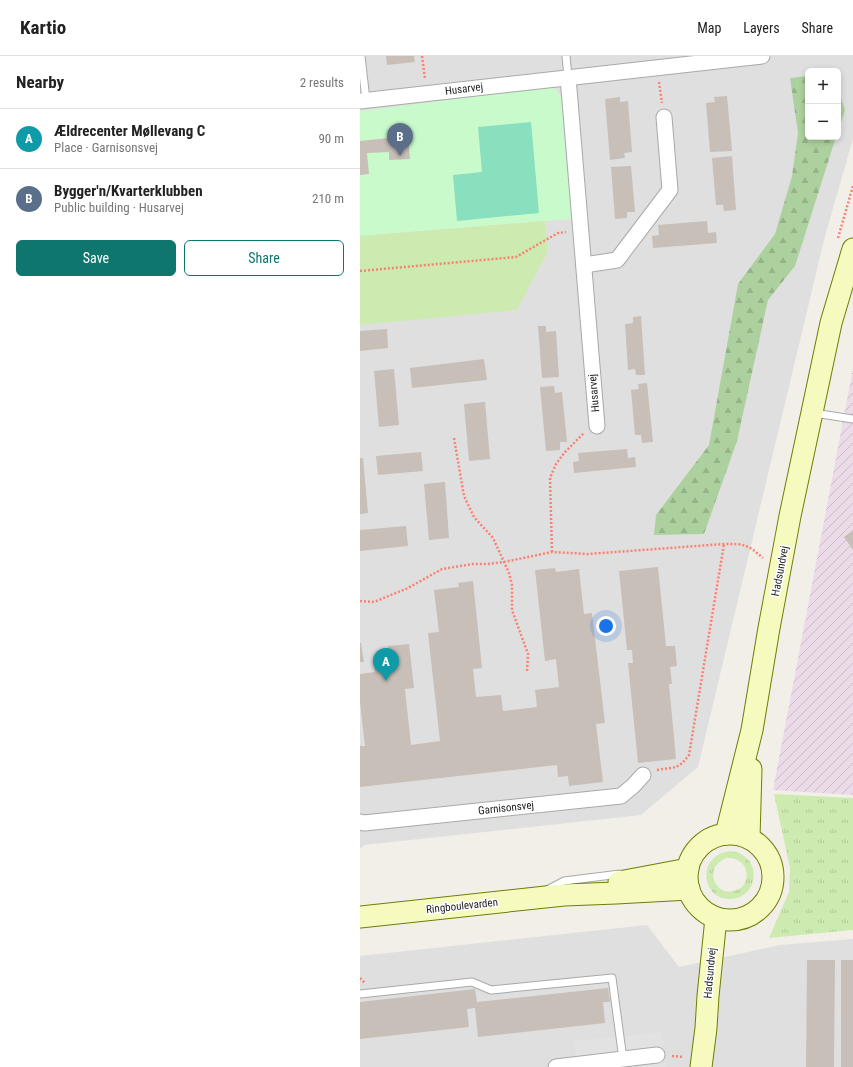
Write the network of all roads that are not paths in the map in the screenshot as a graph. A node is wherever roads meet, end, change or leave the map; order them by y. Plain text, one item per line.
1 (361, 56) edge
2 (566, 56) edge
3 (762, 56) edge
4 (568, 77) junction
5 (363, 100) edge
6 (664, 117) road end
7 (853, 249) edge
8 (584, 265) junction
9 (812, 413) junction
10 (853, 419) edge
11 (597, 426) road end
12 (752, 730) junction
13 (643, 775) road end
14 (360, 822) edge
15 (726, 834) junction
16 (749, 838) junction
17 (684, 877) junction
18 (531, 898) junction
19 (360, 917) edge
20 (723, 919) junction
21 (360, 994) edge
22 (657, 1055) road end
23 (623, 1059) junction
24 (702, 1063) edge
25 (556, 1067) edge

1 - 5 lane
2 - 4 lane
3 - 4 street, Husarvej
4 - 5 street, Husarvej
4 - 8 street, Husarvej
6 - 8 street
7 - 9 main road, Hadsundvej
8 - 11 street, Husarvej
9 - 10 lane
9 - 12 main road, Hadsundvej
12 - 15 main road, Hadsundvej
12 - 16 main road, Hadsundvej
13 - 14 street, Garnisonsvej
15 - 16 main road
15 - 17 main road
16 - 20 main road
17 - 18 main road, Ringboulevarden
17 - 18 lane
17 - 20 main road
18 - 19 main road, Ringboulevarden
20 - 24 main road, Hadsundvej
21 - 23 lane
22 - 23 street
23 - 25 street

